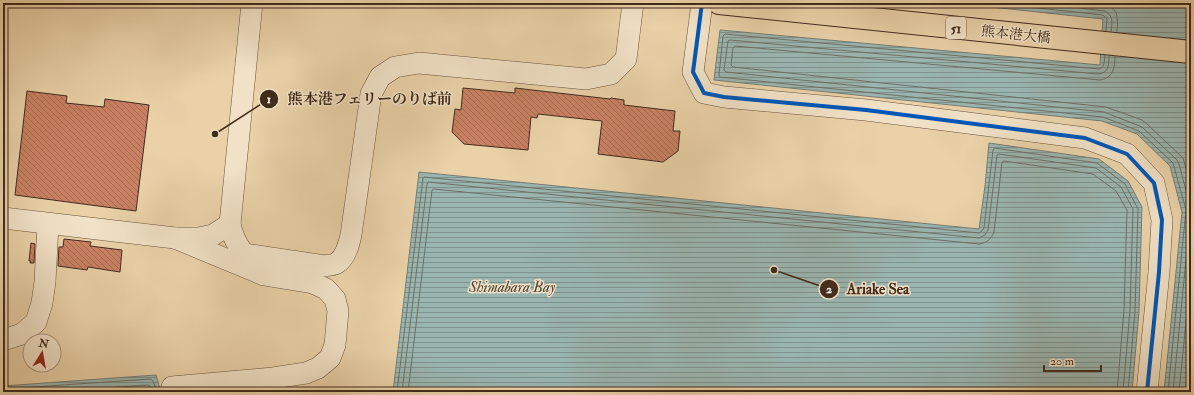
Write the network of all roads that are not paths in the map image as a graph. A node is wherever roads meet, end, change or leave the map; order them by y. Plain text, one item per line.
1 (252, 3) edge
2 (633, 3) edge
3 (702, 3) edge
4 (720, 3) edge
5 (1191, 52) edge
6 (3, 218) edge
7 (48, 224) junction
8 (230, 224) junction
9 (175, 238) junction
10 (244, 254) junction
11 (264, 275) junction
12 (3, 340) edge
13 (172, 387) dead end
14 (1147, 392) edge

1 - 8 street
2 - 10 street
3 - 14 street
4 - 5 main road, 熊本港大橋 / 51
6 - 7 street
7 - 9 street
7 - 12 street
8 - 9 street
8 - 10 street
9 - 11 street
10 - 11 street
11 - 13 street

